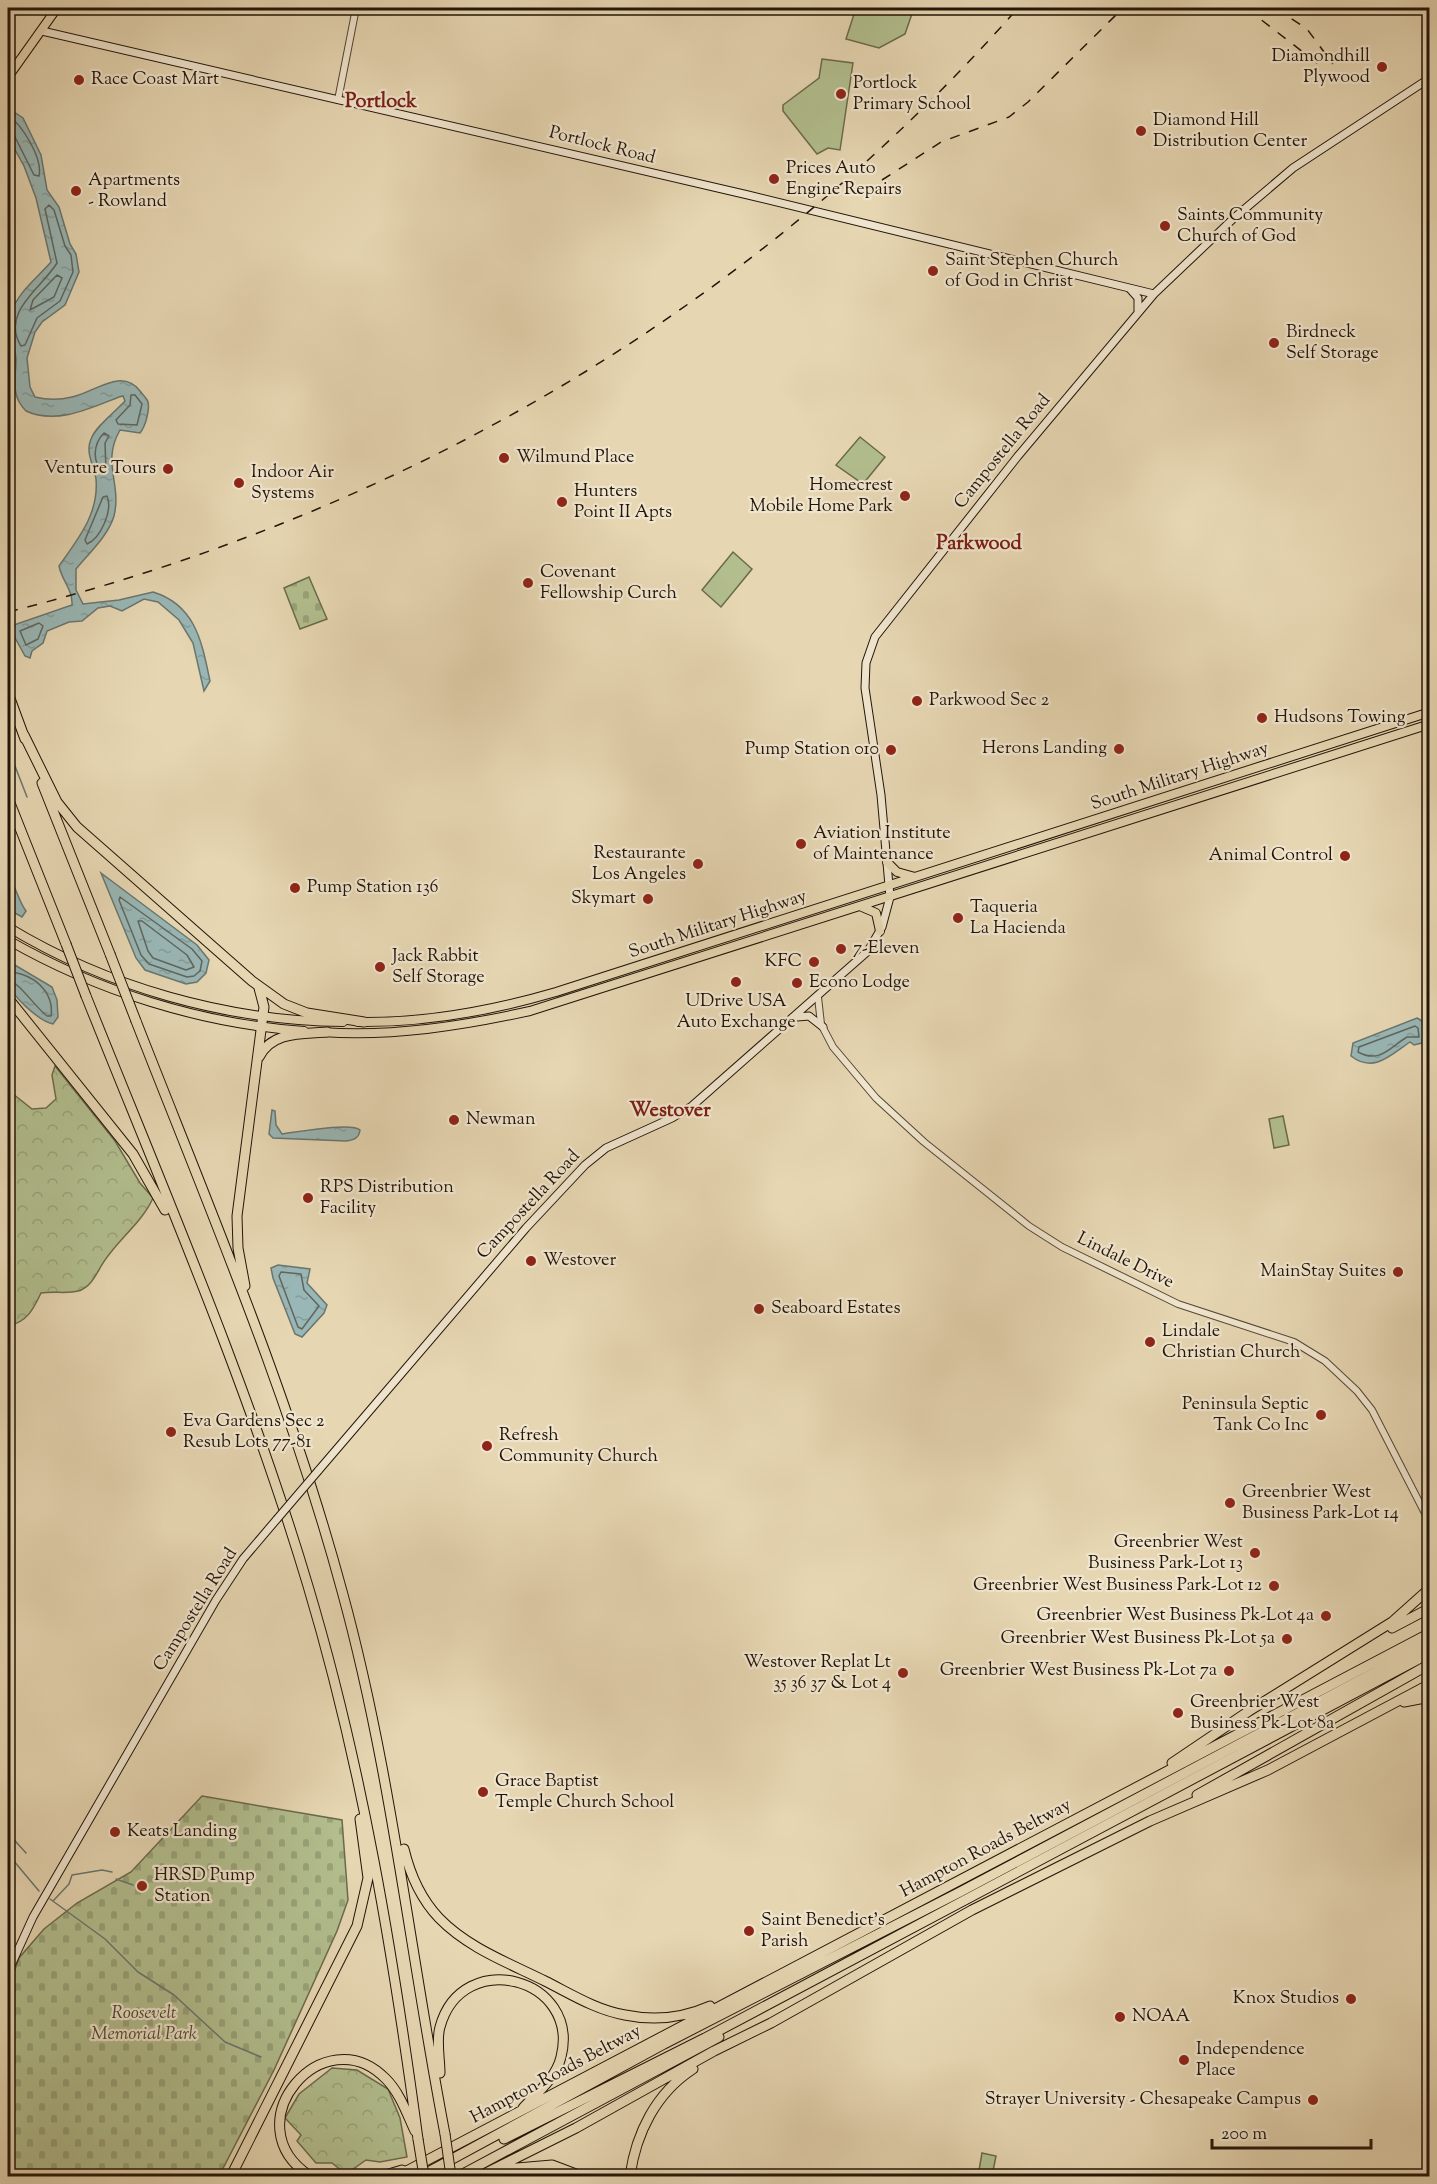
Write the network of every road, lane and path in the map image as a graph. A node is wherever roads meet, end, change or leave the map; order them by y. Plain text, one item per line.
1 (57, 8) edge
2 (356, 8) edge
3 (42, 31) junction
4 (8, 77) edge
5 (1430, 78) edge
6 (338, 100) junction
7 (1128, 288) junction
8 (1154, 294) junction
9 (1138, 314) junction
10 (8, 693) edge
11 (1430, 712) edge
12 (1430, 724) edge
13 (24, 735) junction
14 (8, 798) edge
15 (887, 862) junction
16 (916, 877) junction
17 (889, 886) junction
18 (890, 897) junction
19 (857, 907) junction
20 (8, 927) edge
21 (880, 931) junction
22 (8, 940) edge
23 (252, 981) junction
24 (818, 997) junction
25 (8, 998) edge
26 (263, 1016) junction
27 (794, 1018) junction
28 (364, 1022) junction
29 (261, 1026) junction
30 (823, 1027) junction
31 (327, 1032) junction
32 (256, 1062) junction
33 (251, 1312) junction
34 (221, 1333) junction
35 (1430, 1523) edge
36 (1430, 1588) edge
37 (1430, 1608) edge
38 (1430, 1633) edge
39 (1430, 1643) edge
40 (1430, 1653) edge
41 (1430, 1658) edge
42 (1328, 1662) junction
43 (1430, 1664) edge
44 (1430, 1684) edge
45 (1430, 1697) edge
46 (1374, 1714) junction
47 (345, 1730) junction
48 (382, 1765) junction
49 (1134, 1789) junction
50 (1150, 1821) junction
51 (832, 1949) junction
52 (8, 1972) edge
53 (704, 2056) junction
54 (517, 2114) junction
55 (442, 2117) junction
56 (418, 2139) junction
57 (421, 2163) junction
58 (231, 2176) edge
59 (310, 2176) edge
60 (382, 2176) edge
61 (398, 2176) edge
62 (423, 2176) edge
63 (433, 2176) edge
64 (451, 2176) edge
65 (459, 2176) edge
66 (481, 2176) edge
67 (581, 2176) edge
68 (630, 2176) edge

1 - 3 main road
2 - 6 street
3 - 4 main road
3 - 6 main road, Portlock Road
5 - 8 main road, Campostella Road
6 - 7 main road, Portlock Road
7 - 8 main road, Portlock Road
7 - 9 main road
8 - 9 main road, Campostella Road
9 - 15 main road, Campostella Road
10 - 13 highway
11 - 16 main road, South Military Highway
12 - 18 main road, South Military Highway
13 - 23 highway
13 - 33 highway, bridge
14 - 34 highway, bridge
15 - 16 main road
15 - 17 main road, Campostella Road
16 - 17 main road, South Military Highway
17 - 18 main road, Campostella Road
17 - 28 main road, South Military Highway
18 - 19 main road, South Military Highway
18 - 21 main road, Campostella Road
19 - 21 main road
19 - 31 main road, South Military Highway
20 - 26 main road, South Military Highway
21 - 24 main road, Campostella Road
22 - 29 main road, South Military Highway
23 - 26 highway
23 - 28 highway
24 - 27 main road, Campostella Road
24 - 30 street, Lindale Drive
25 - 34 highway
26 - 28 main road, South Military Highway
26 - 29 highway
27 - 30 main road
27 - 52 main road, Campostella Road, bridge
29 - 31 main road, South Military Highway
29 - 32 highway
30 - 35 street, Lindale Drive
31 - 32 highway
32 - 33 highway
33 - 48 highway
34 - 47 highway
36 - 42 highway
37 - 42 highway
38 - 49 highway, Hampton Roads Beltway
39 - 62 highway
40 - 63 highway
41 - 65 highway, Hampton Roads Beltway
42 - 49 highway
43 - 50 highway
44 - 46 highway
45 - 46 highway
46 - 50 highway
47 - 56 highway
47 - 58 highway
48 - 51 highway
48 - 55 highway
49 - 51 highway, Hampton Roads Beltway
50 - 53 highway
51 - 54 highway, Hampton Roads Beltway
53 - 66 highway
53 - 68 highway
54 - 55 highway
54 - 57 highway, Hampton Roads Beltway
55 - 64 highway, bridge
56 - 59 highway
56 - 62 highway, bridge
57 - 60 highway
57 - 61 highway, Hampton Roads Beltway
66 - 67 highway

